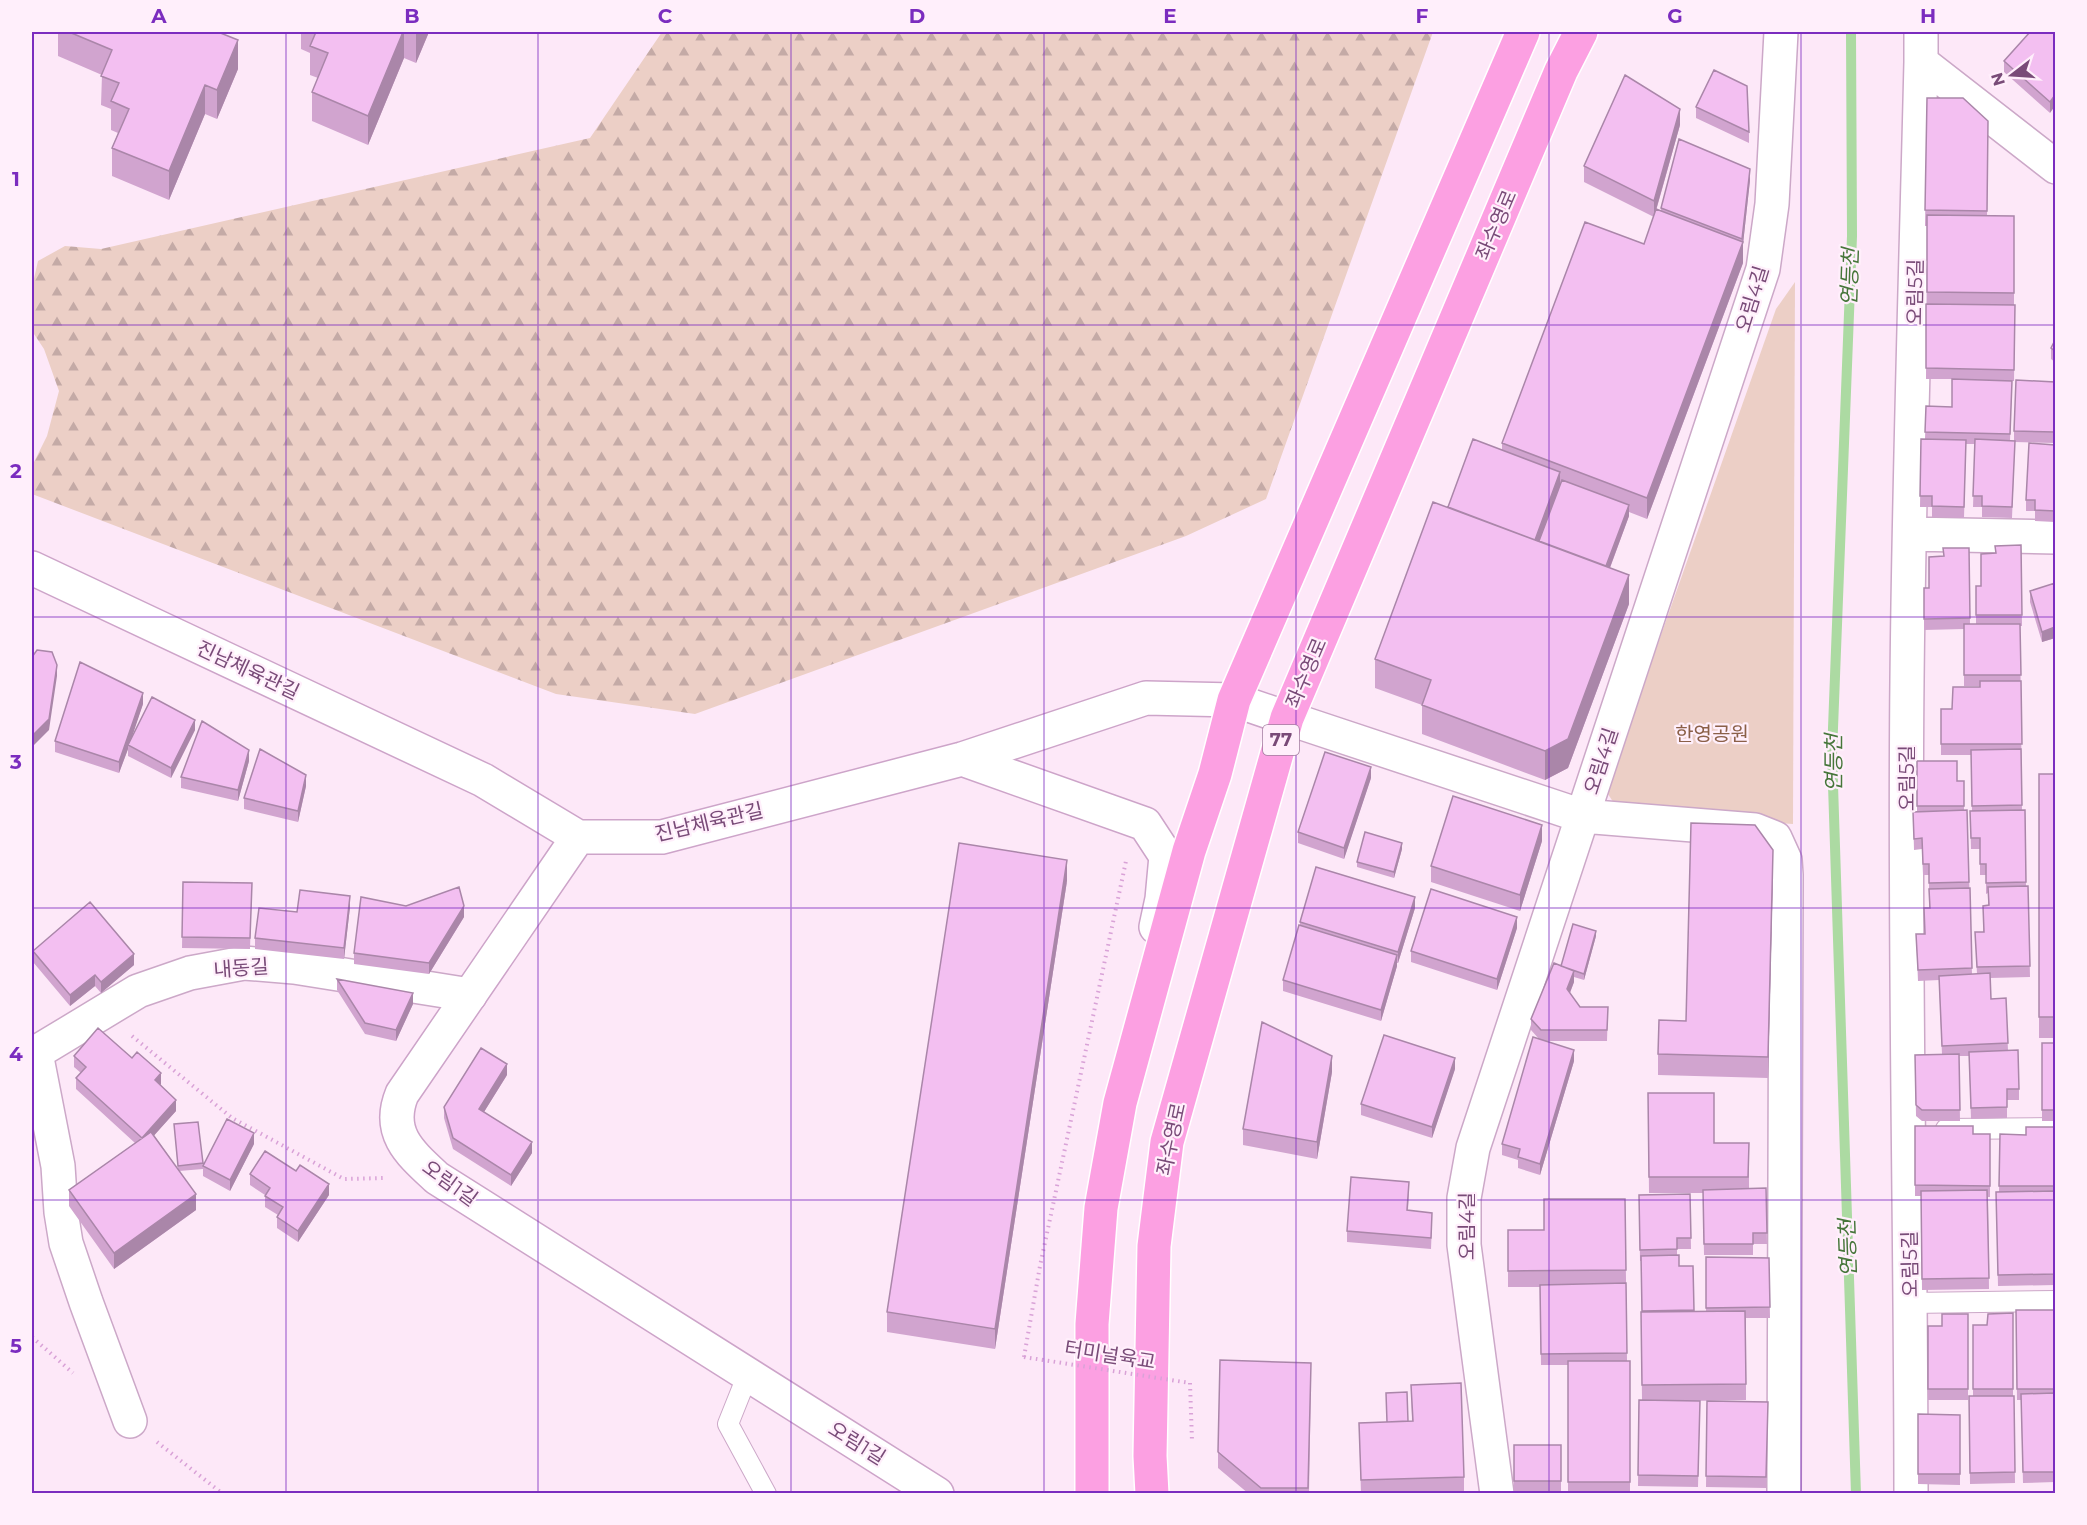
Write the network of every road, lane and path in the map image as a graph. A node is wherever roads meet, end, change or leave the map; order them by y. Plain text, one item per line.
1 (1522, 32) edge
2 (1581, 32) edge
3 (1781, 32) edge
4 (1921, 47) edge
5 (2055, 167) edge
6 (1910, 534) junction
7 (2055, 537) edge
8 (32, 568) edge
9 (1234, 700) junction
10 (1287, 718) junction
11 (962, 759) junction
12 (1582, 816) junction
13 (578, 837) junction
14 (1127, 857) dead end
15 (470, 995) junction
16 (102, 1011) junction
17 (34, 1054) edge
18 (1120, 1103) junction
19 (2055, 1128) edge
20 (1907, 1129) junction
21 (437, 1178) junction
22 (2055, 1301) edge
23 (1911, 1303) junction
24 (748, 1374) junction
25 (130, 1421) dead end
26 (1192, 1441) dead end
27 (766, 1494) edge
28 (937, 1494) edge
29 (1092, 1494) edge
30 (1152, 1494) edge
31 (1497, 1494) edge
32 (1784, 1494) edge
33 (1911, 1494) edge

1 - 9 main road
2 - 10 main road, 좌수영로 / 77
3 - 12 street, 오림4길
4 - 5 street
4 - 6 street, 오림5길
6 - 7 street
6 - 20 street, 오림5길
8 - 13 street, 진남체육관길
9 - 10 street, 진남체육관길
9 - 11 street, 진남체육관길
9 - 18 main road
10 - 12 street, 진남체육관길
10 - 30 main road, 좌수영로 / 77
11 - 13 street, 진남체육관길
11 - 18 street
12 - 31 street, 오림4길
12 - 32 street, 진남체육관길
13 - 15 street, 오림1길
14 - 26 path, 터미널육교, bridge
15 - 16 street, 내동길
15 - 21 street, 오림1길
16 - 17 street, 내동길
16 - 21 path
17 - 25 street
18 - 29 main road
19 - 20 lane
20 - 23 street, 오림5길
21 - 24 street, 오림1길
22 - 23 lane
23 - 33 street, 오림5길
24 - 27 lane
24 - 28 street, 오림1길

